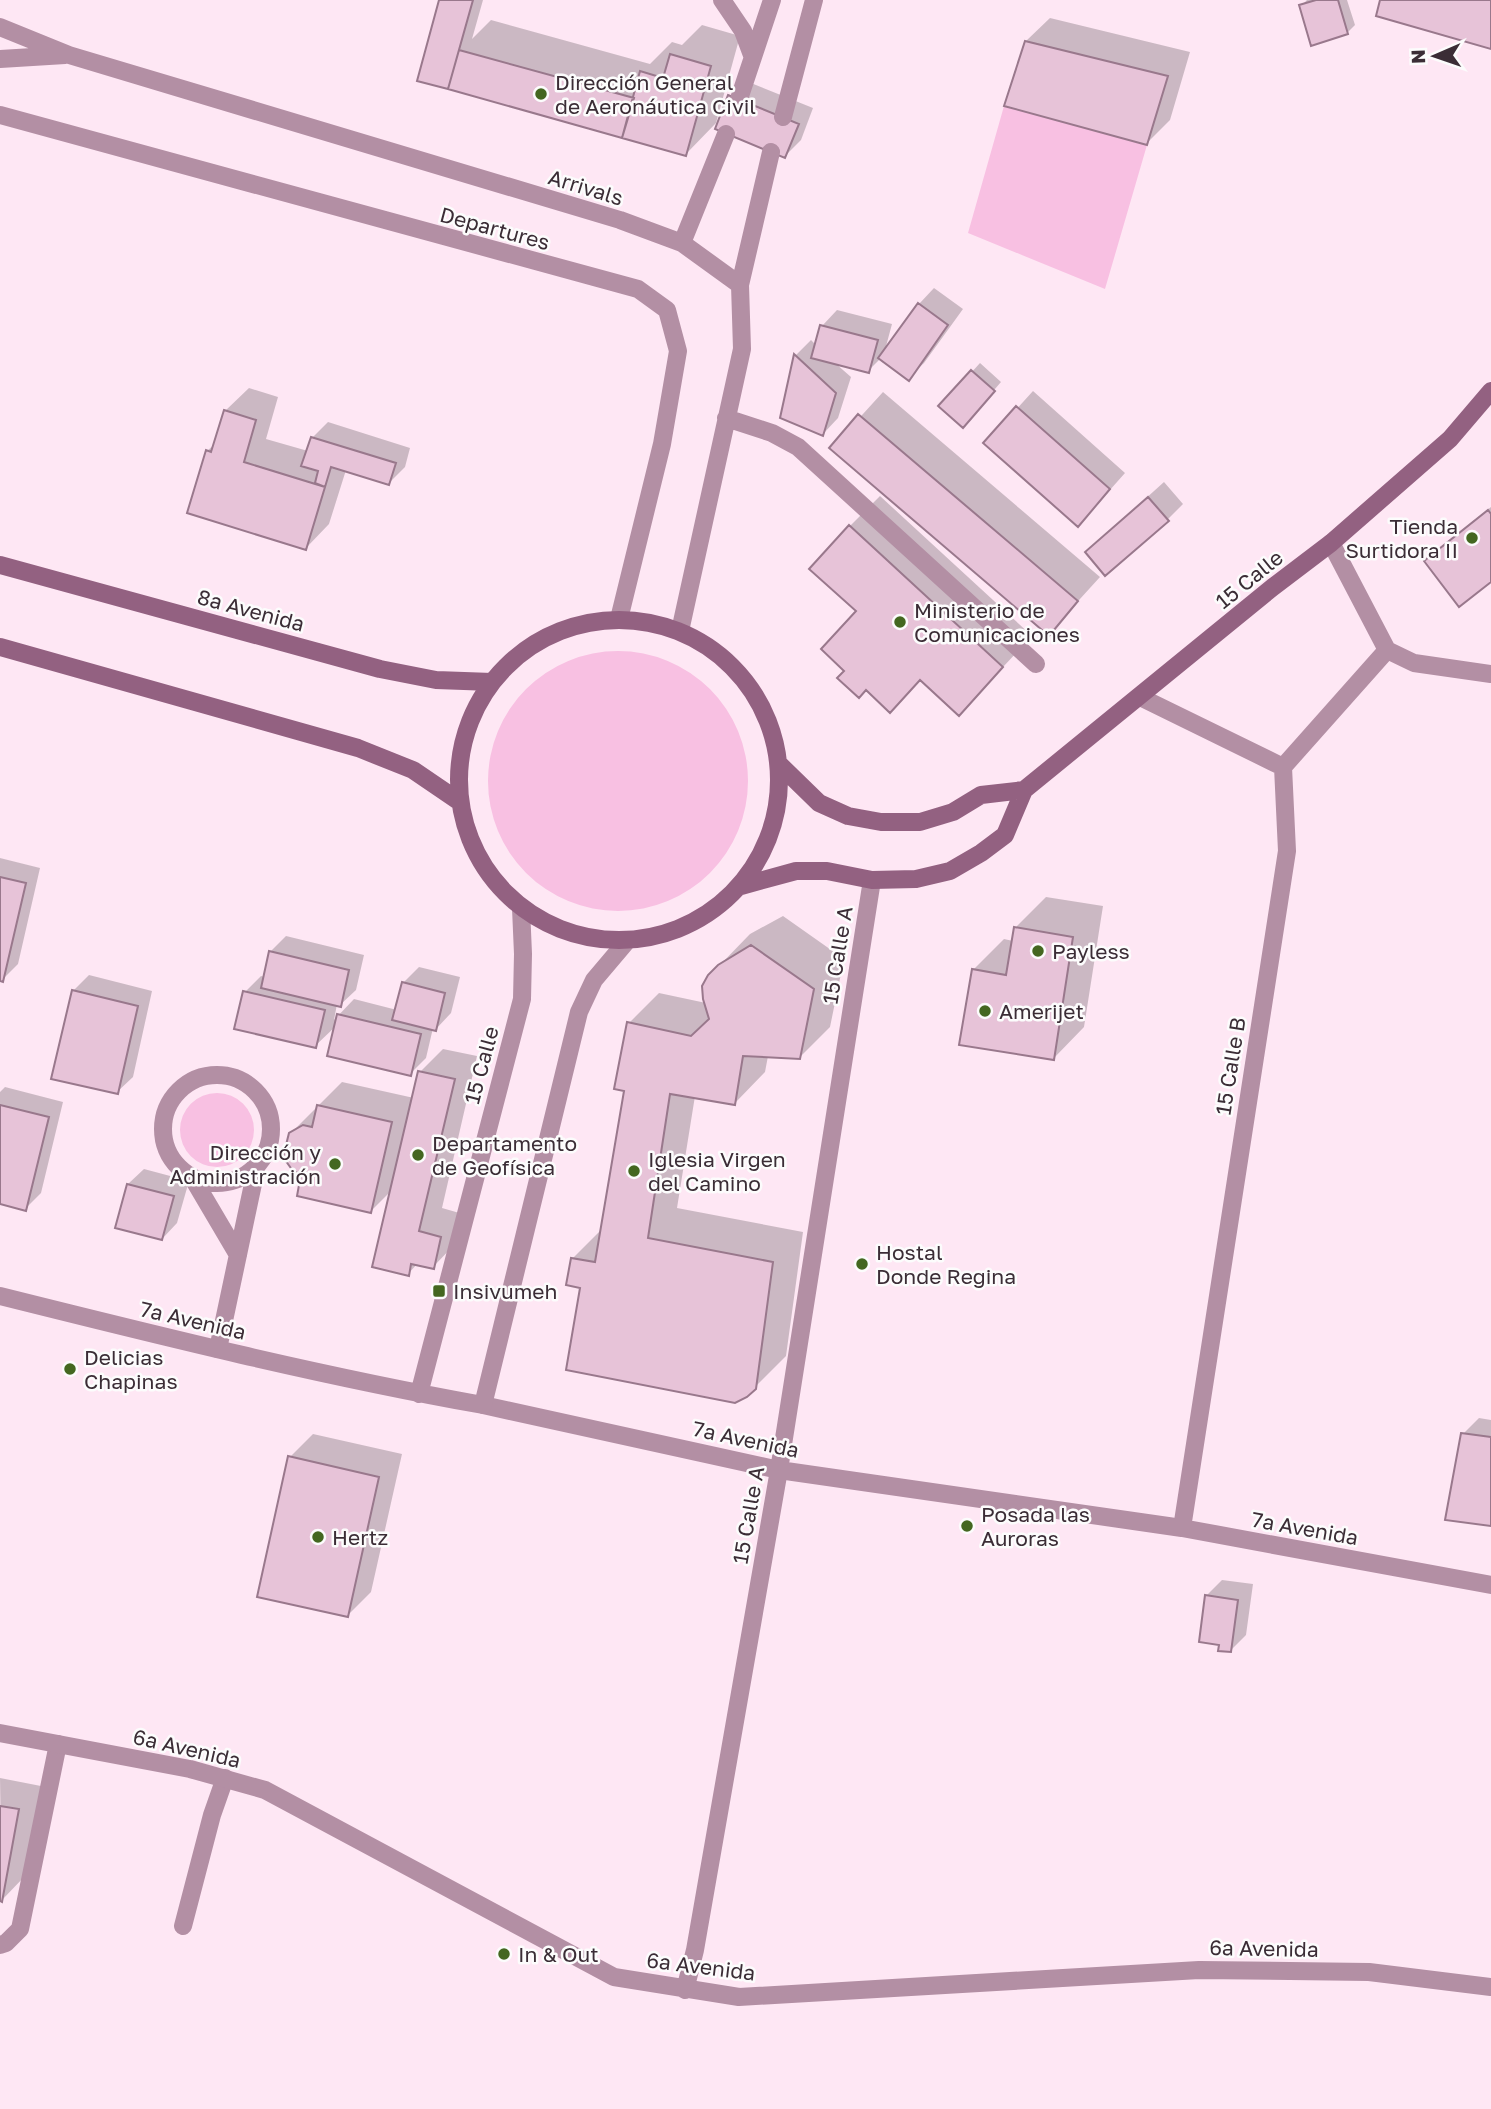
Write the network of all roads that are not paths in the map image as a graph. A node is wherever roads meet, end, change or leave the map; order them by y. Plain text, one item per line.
1 (722, 0) edge
2 (772, 0) edge
3 (814, 0) edge
4 (0, 27) edge
5 (69, 55) junction
6 (752, 55) junction
7 (0, 59) edge
8 (739, 99) dead end
9 (0, 115) edge
10 (783, 117) dead end
11 (726, 134) dead end
12 (771, 152) dead end
13 (682, 243) junction
14 (740, 285) junction
15 (1491, 391) edge
16 (726, 418) junction
17 (1331, 543) junction
18 (0, 565) edge
19 (619, 619) junction
20 (680, 631) junction
21 (0, 647) edge
22 (1387, 650) junction
23 (1036, 664) dead end
24 (1491, 674) edge
25 (492, 682) junction
26 (1140, 697) junction
27 (779, 764) junction
28 (1283, 767) junction
29 (1024, 790) junction
30 (460, 802) junction
31 (872, 880) junction
32 (741, 886) junction
33 (521, 908) junction
34 (627, 942) junction
35 (257, 1165) junction
36 (192, 1178) junction
37 (238, 1255) junction
38 (0, 1296) edge
39 (218, 1349) junction
40 (419, 1394) junction
41 (483, 1405) junction
42 (779, 1470) junction
43 (1182, 1528) junction
44 (1491, 1585) edge
45 (0, 1733) edge
46 (58, 1744) junction
47 (225, 1777) junction
48 (183, 1926) dead end
49 (0, 1945) edge
50 (1491, 1987) edge
51 (685, 1990) junction

1 - 6 street
2 - 6 street
3 - 10 street
4 - 5 street
5 - 7 street
5 - 13 street, Arrivals
6 - 8 street
9 - 19 street, Departures
11 - 13 street
12 - 14 street
13 - 14 street, Arrivals
14 - 16 street
15 - 17 main road, 15 Calle
16 - 20 street
16 - 23 street
17 - 22 street
17 - 26 main road, 15 Calle
18 - 25 main road, 8a Avenida
19 - 20 main road
19 - 25 main road
20 - 27 main road
21 - 30 main road
22 - 24 street
22 - 28 street
25 - 30 main road
26 - 28 street
26 - 29 main road, 15 Calle
27 - 29 main road
27 - 32 main road
28 - 43 street, 15 Calle B
29 - 31 main road, 15 Calle
30 - 33 main road
31 - 32 main road, 15 Calle
31 - 42 street, 15 Calle A
32 - 34 main road
33 - 34 main road
33 - 40 street, 15 Calle
34 - 41 street
35 - 36 street
35 - 36 street
35 - 37 street
36 - 37 street
37 - 39 street
38 - 39 street, 7a Avenida
39 - 40 street, 7a Avenida
40 - 41 street, 7a Avenida
41 - 42 street, 7a Avenida
42 - 43 street, 7a Avenida
42 - 51 street, 15 Calle A
43 - 44 street, 7a Avenida
45 - 46 street, 6a Avenida
46 - 47 street, 6a Avenida
46 - 49 street
47 - 48 street
47 - 51 street, 6a Avenida
50 - 51 street, 6a Avenida

